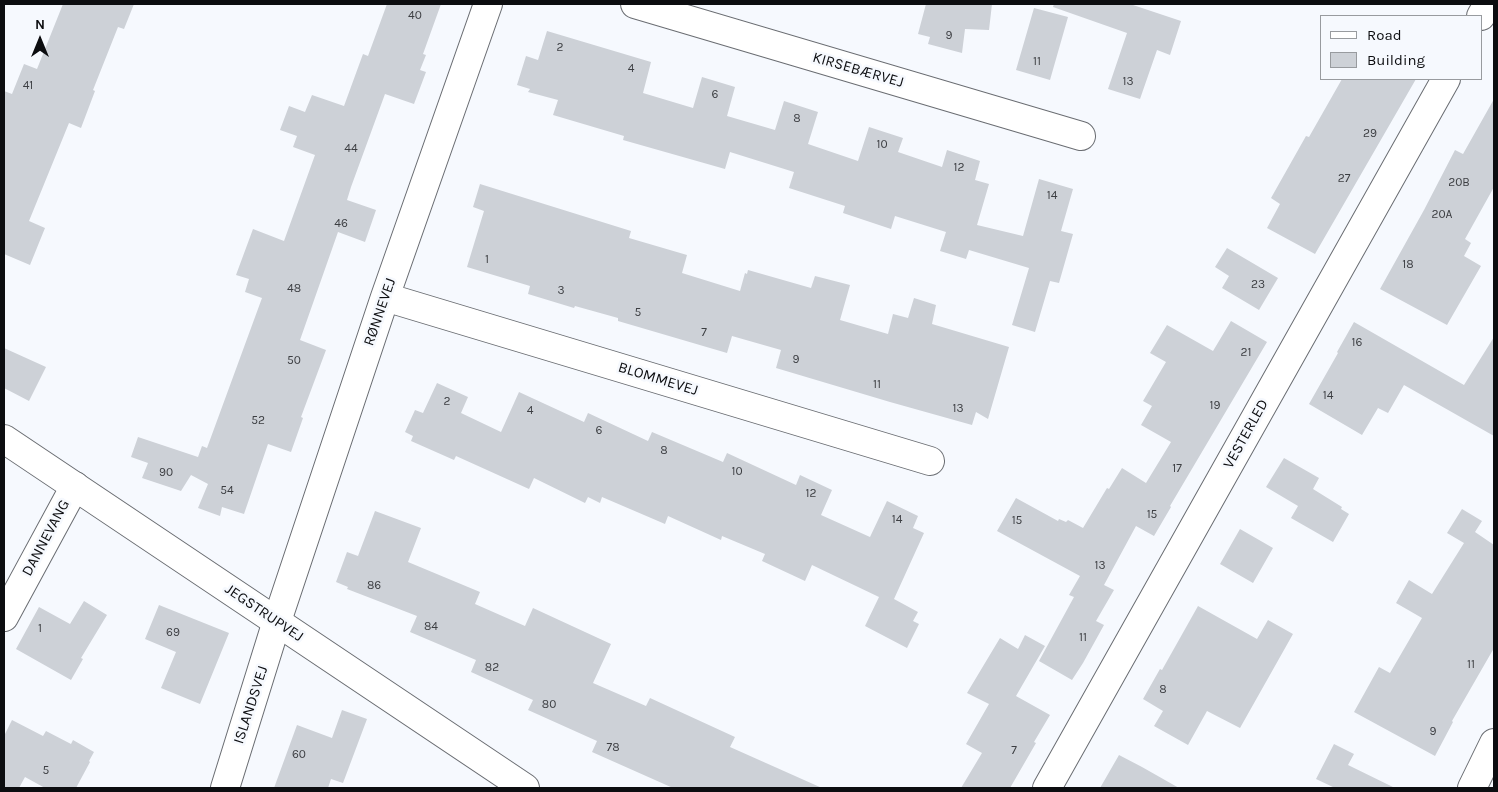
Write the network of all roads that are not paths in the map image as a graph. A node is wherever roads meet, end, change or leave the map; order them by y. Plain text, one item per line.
1 (488, 4) edge
2 (635, 4) edge
3 (1488, 4) edge
4 (1482, 15) edge
5 (1445, 80) edge
6 (1082, 136) dead end
7 (385, 297) junction
8 (4, 439) edge
9 (930, 460) dead end
10 (74, 486) junction
11 (4, 617) edge
12 (277, 622) junction
13 (1494, 743) edge
14 (225, 788) edge
15 (525, 788) edge
16 (1047, 788) edge
17 (1472, 788) edge

1 - 7 street, RØNNEVEJ
2 - 6 street, KIRSEBÆRVEJ
3 - 4 street
5 - 16 street, VESTERLED
7 - 9 street, BLOMMEVEJ
7 - 12 street, RØNNEVEJ
8 - 10 street, JEGSTRUPVEJ
10 - 11 street, DANNEVANG
10 - 12 street, JEGSTRUPVEJ
12 - 14 street, ISLANDSVEJ
12 - 15 street, JEGSTRUPVEJ
13 - 17 street

